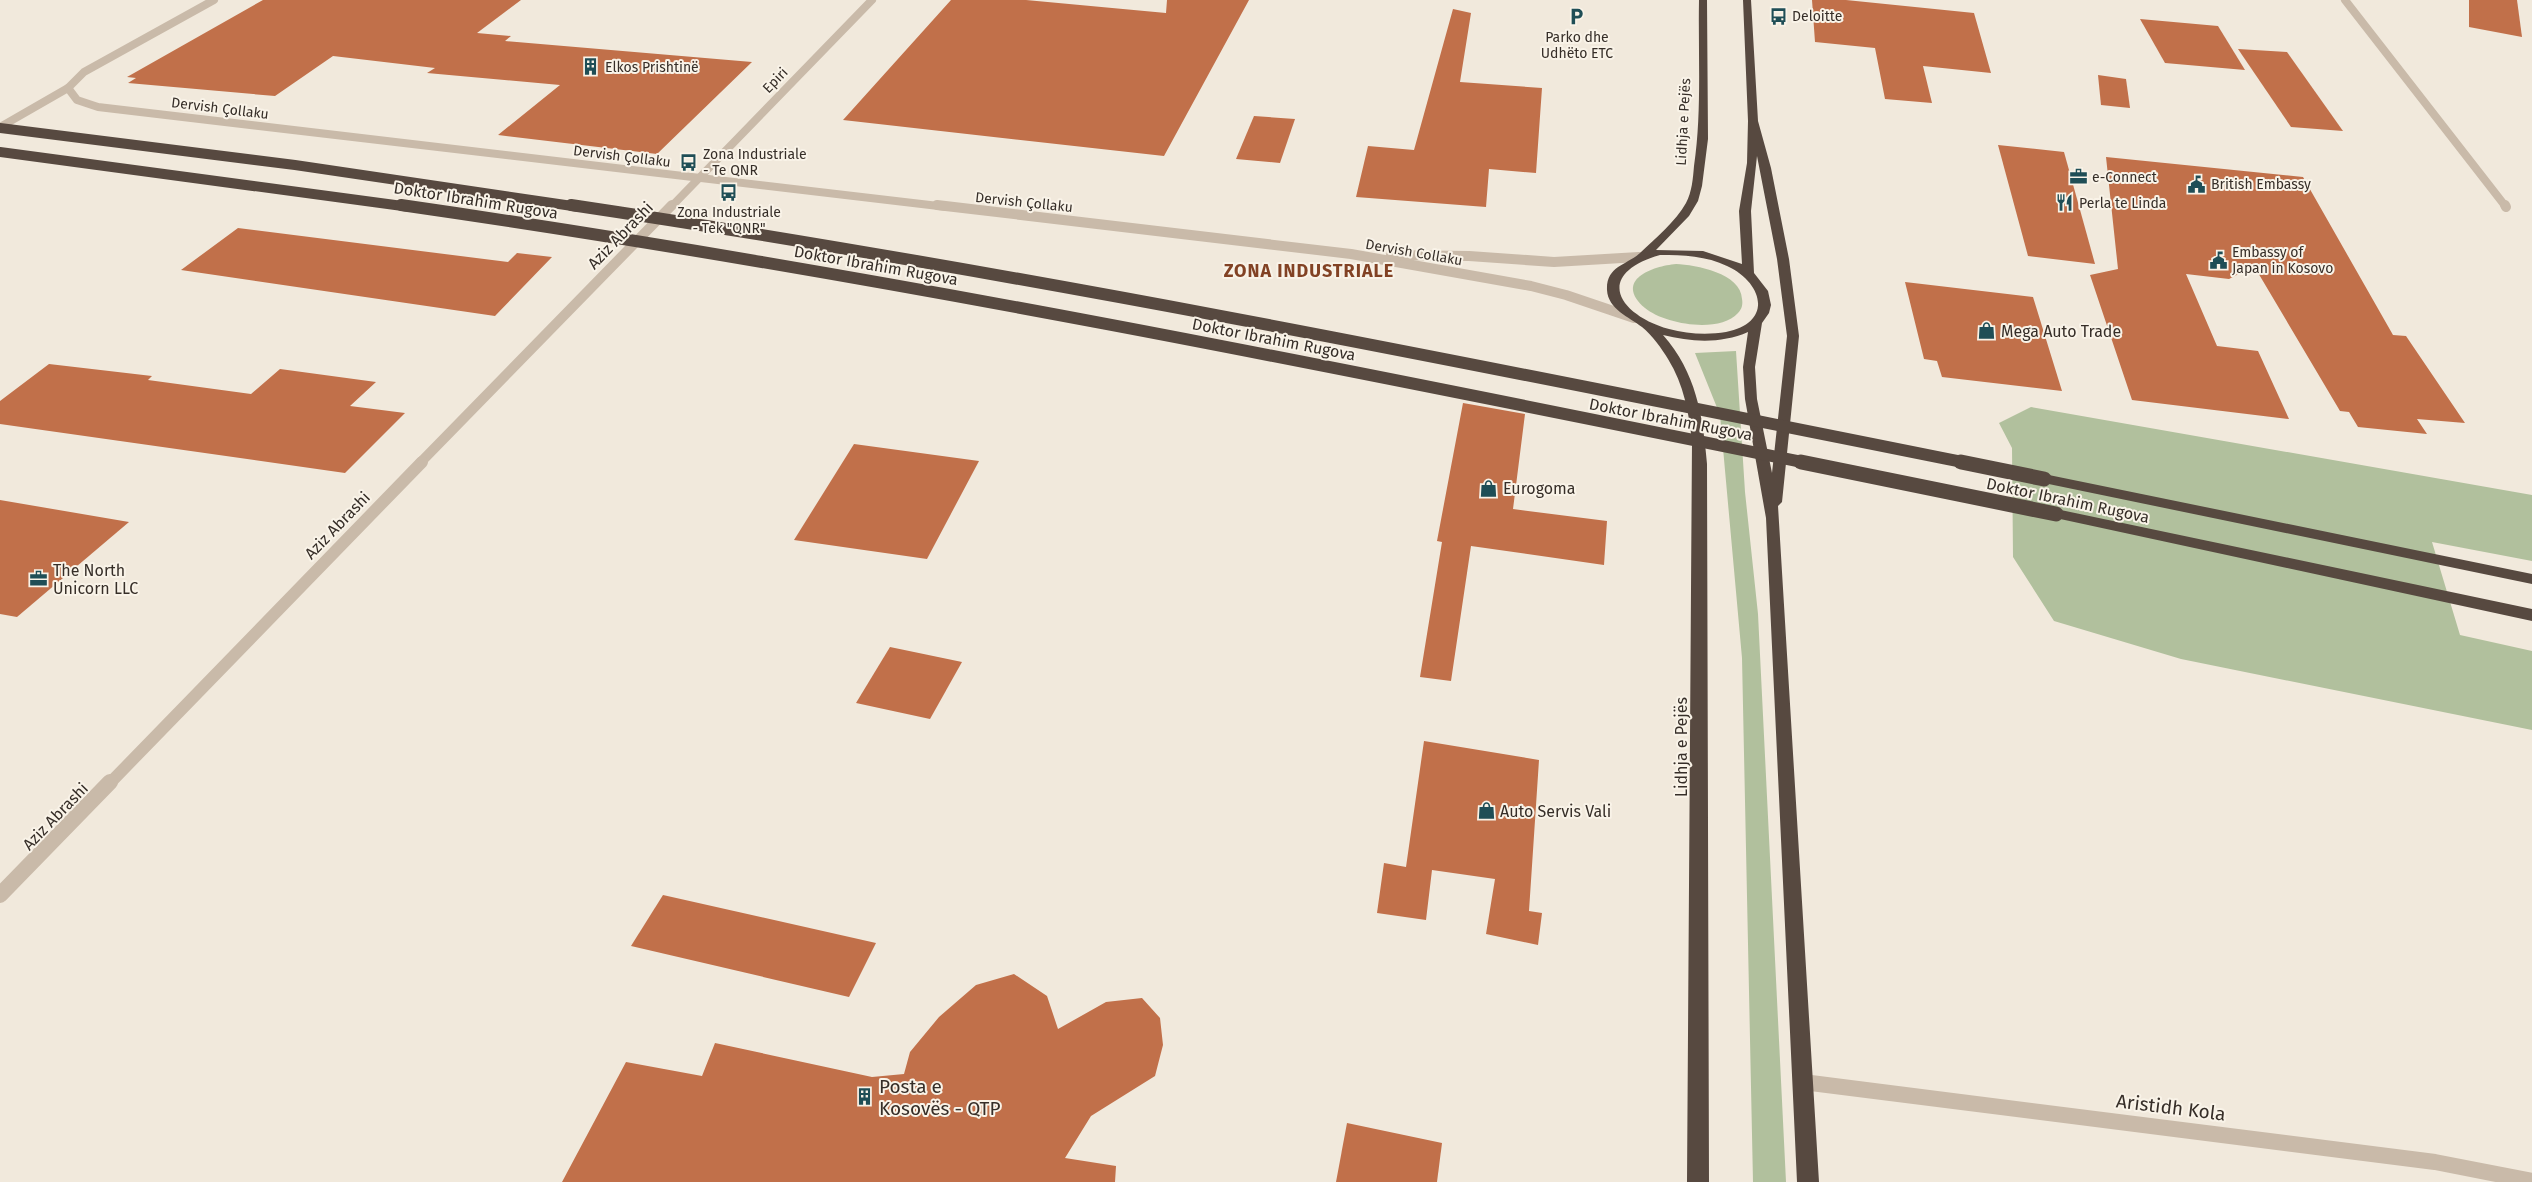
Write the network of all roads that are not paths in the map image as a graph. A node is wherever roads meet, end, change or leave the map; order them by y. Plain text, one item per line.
1 (214, 0) edge
2 (872, 0) edge
3 (1703, 0) edge
4 (1747, 0) edge
5 (2345, 0) edge
6 (68, 88) junction
7 (1753, 121) junction
8 (0, 128) edge
9 (0, 152) edge
10 (698, 178) junction
11 (2506, 207) dead end
12 (1351, 254) junction
13 (1641, 256) junction
14 (1748, 274) junction
15 (1641, 322) junction
16 (1756, 323) junction
17 (1774, 518) junction
18 (2532, 579) edge
19 (2532, 615) edge
20 (0, 895) edge
21 (1803, 1082) junction
22 (1698, 1182) edge
23 (1808, 1182) edge
24 (2532, 1182) edge

1 - 6 street
2 - 10 street, Epiri
3 - 13 highway, Lidhja e Pejës
4 - 7 highway
5 - 11 street
6 - 8 street
6 - 10 street, Dervish Çollaku
7 - 14 highway
7 - 17 highway
8 - 18 highway, Doktor Ibrahim Rugova, bridge
9 - 19 highway, Doktor Ibrahim Rugova, bridge
10 - 12 street, Dervish Çollaku
10 - 20 street, Aziz Abrashi
12 - 13 street, Dervish Collaku
12 - 15 street, Dervish Collaku
13 - 14 highway, Lidhja e Pejës
13 - 15 highway, Lidhja e Pejës
14 - 16 highway, Lidhja e Pejës
15 - 16 highway
15 - 22 highway, Lidhja e Pejës
16 - 17 highway, Lidhja e Pejës
17 - 21 highway, Lidhja e Pejës
21 - 23 highway, Lidhja e Pejës
21 - 24 street, Aristidh Kola

